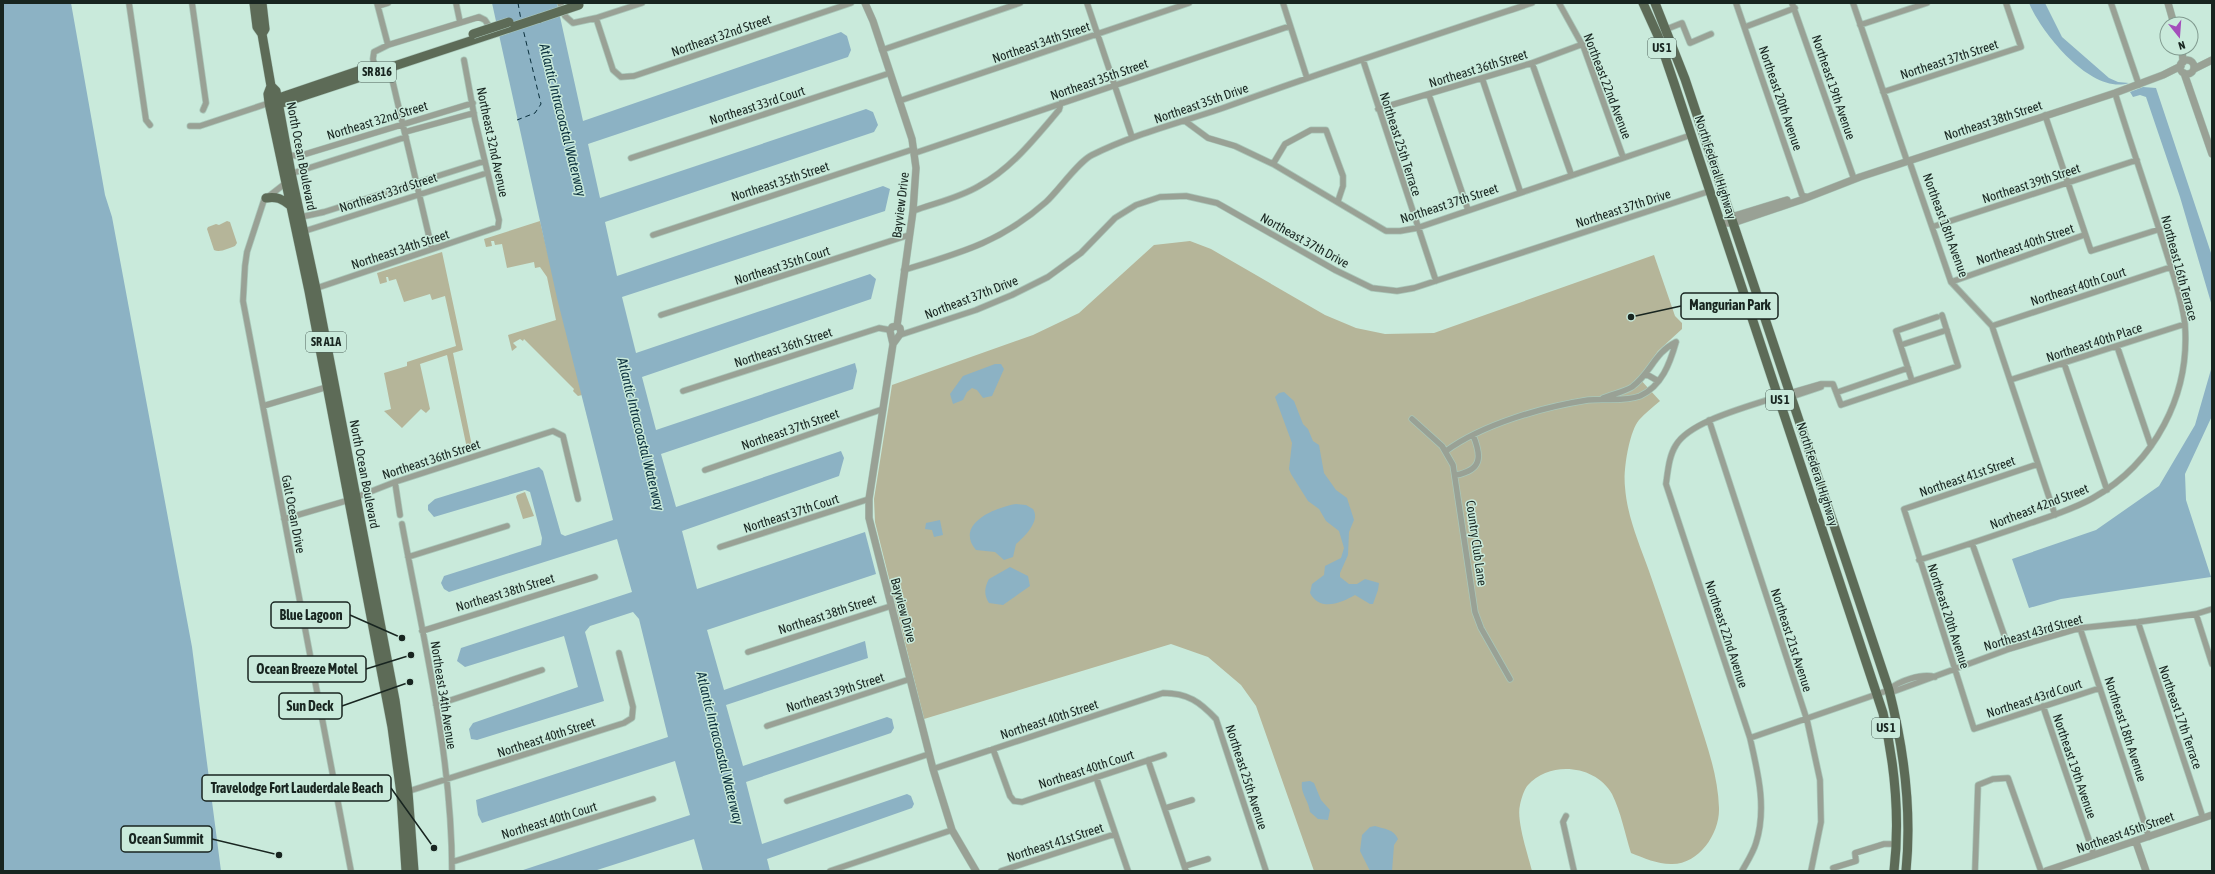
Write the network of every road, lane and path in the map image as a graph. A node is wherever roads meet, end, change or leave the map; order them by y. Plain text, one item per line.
1 (129, 3) edge
2 (192, 3) edge
3 (254, 3) edge
4 (262, 3) edge
5 (388, 3) edge
6 (456, 3) edge
7 (642, 3) edge
8 (851, 3) edge
9 (865, 3) edge
10 (869, 3) edge
11 (1020, 3) edge
12 (1087, 3) edge
13 (1190, 3) edge
14 (1283, 3) edge
15 (1532, 3) edge
16 (1559, 3) edge
17 (1643, 3) edge
18 (1655, 3) edge
19 (1736, 3) edge
20 (1853, 3) edge
21 (1927, 3) edge
22 (2006, 3) edge
23 (2112, 3) edge
24 (2168, 3) edge
25 (563, 4) edge
26 (582, 4) edge
27 (378, 5) edge
28 (1794, 6) edge
29 (2172, 16) edge
30 (596, 18) junction
31 (1650, 19) junction
32 (872, 21) junction
33 (460, 22) junction
34 (1860, 25) junction
35 (1290, 26) junction
36 (1745, 26) junction
37 (1667, 29) junction
38 (492, 33) dead end
39 (262, 34) junction
40 (1097, 34) junction
41 (1711, 34) dead end
42 (474, 37) junction
43 (1583, 44) junction
44 (388, 45) junction
45 (882, 50) junction
46 (2184, 56) edge
47 (464, 60) dead end
48 (1362, 60) junction
49 (1532, 62) junction
50 (375, 66) junction
51 (2187, 67) junction
52 (890, 73) junction
53 (1306, 78) junction
54 (1482, 78) junction
55 (393, 83) dead end
56 (2139, 84) junction
57 (1115, 85) junction
58 (1883, 92) junction
59 (2114, 93) junction
60 (1429, 95) junction
61 (900, 101) junction
62 (275, 102) junction
63 (473, 103) junction
64 (1061, 103) junction
65 (1378, 109) junction
66 (203, 110) dead end
67 (474, 113) junction
68 (1686, 116) junction
69 (2044, 116) junction
70 (1185, 121) junction
71 (402, 123) junction
72 (150, 125) dead end
73 (190, 126) dead end
74 (1700, 126) junction
75 (1691, 134) junction
76 (405, 135) junction
77 (2209, 135) edge
78 (1132, 137) junction
79 (1706, 143) junction
80 (914, 151) junction
81 (2212, 154) edge
82 (288, 155) junction
83 (1623, 157) junction
84 (631, 158) dead end
85 (485, 160) junction
86 (2137, 160) junction
87 (1907, 161) junction
88 (282, 163) junction
89 (1273, 164) junction
90 (291, 173) junction
91 (487, 173) junction
92 (1571, 174) junction
93 (1854, 179) junction
94 (416, 182) junction
95 (285, 183) junction
96 (2067, 183) junction
97 (1520, 191) junction
98 (1710, 191) junction
99 (419, 193) junction
100 (1805, 196) junction
101 (266, 198) junction
102 (1338, 201) junction
103 (290, 206) junction
104 (1468, 210) junction
105 (913, 211) junction
106 (300, 218) junction
107 (1732, 220) junction
108 (1721, 223) junction
109 (498, 227) joint
110 (1932, 227) junction
111 (299, 228) junction
112 (1417, 228) junction
113 (2160, 229) junction
114 (653, 235) dead end
115 (909, 235) junction
116 (2084, 235) junction
117 (432, 249) junction
118 (2171, 267) junction
119 (904, 270) junction
120 (1436, 281) junction
121 (1951, 282) junction
122 (313, 290) junction
123 (1750, 310) junction
124 (661, 315) dead end
125 (2185, 324) junction
126 (1992, 326) junction
127 (1947, 330) junction
128 (896, 332) junction
129 (1901, 345) junction
130 (2117, 346) junction
131 (1779, 361) junction
132 (2064, 363) junction
133 (1908, 368) junction
134 (1646, 374) junction
135 (2010, 380) junction
136 (1658, 381) junction
137 (1912, 381) junction
138 (328, 388) junction
139 (683, 391) dead end
140 (1838, 392) junction
141 (336, 395) junction
142 (1790, 395) junction
143 (1779, 396) junction
144 (1603, 398) junction
145 (263, 406) junction
146 (1795, 408) junction
147 (883, 409) junction
148 (1412, 419) dead end
149 (1709, 420) junction
150 (1473, 435) junction
151 (2151, 446) junction
152 (1446, 451) junction
153 (2038, 464) junction
154 (1803, 468) junction
155 (705, 470) dead end
156 (1456, 475) junction
157 (1819, 481) junction
158 (394, 482) junction
159 (2106, 490) junction
160 (352, 499) junction
161 (578, 499) dead end
162 (869, 499) junction
163 (1904, 509) joint
164 (400, 515) dead end
165 (2055, 515) junction
166 (284, 519) junction
167 (402, 524) dead end
168 (507, 526) dead end
169 (1972, 543) junction
170 (720, 547) dead end
171 (408, 557) junction
172 (1919, 560) junction
173 (595, 577) dead end
174 (1848, 603) junction
175 (891, 606) junction
176 (1862, 609) junction
177 (2212, 609) edge
178 (2196, 614) junction
179 (2138, 622) junction
180 (2080, 628) junction
181 (422, 631) junction
182 (2009, 649) junction
183 (619, 652) dead end
184 (748, 652) dead end
185 (2212, 664) edge
186 (1954, 668) junction
187 (542, 670) dead end
188 (910, 679) junction
189 (1510, 679) dead end
190 (2100, 688) junction
191 (1889, 690) junction
192 (1171, 693) joint
193 (1877, 694) junction
194 (436, 704) junction
195 (2043, 706) junction
196 (1807, 720) junction
197 (767, 726) dead end
198 (1974, 729) joint
199 (1750, 738) junction
200 (993, 749) junction
201 (929, 754) junction
202 (1164, 755) dead end
203 (1148, 760) junction
204 (933, 769) junction
205 (1096, 777) junction
206 (446, 781) junction
207 (404, 793) junction
208 (1907, 798) junction
209 (653, 799) dead end
210 (1896, 799) junction
211 (1192, 800) dead end
212 (787, 801) dead end
213 (1166, 808) junction
214 (2212, 815) edge
215 (1566, 816) dead end
216 (2203, 818) junction
217 (952, 830) junction
218 (1115, 834) junction
219 (2149, 837) junction
220 (2136, 842) junction
221 (1896, 844) junction
222 (2094, 855) junction
223 (1208, 859) dead end
224 (452, 862) junction
225 (1833, 868) dead end
226 (1186, 869) edge
227 (351, 871) edge
228 (406, 871) edge
229 (414, 871) edge
230 (452, 871) edge
231 (830, 871) edge
232 (976, 871) edge
233 (1001, 871) edge
234 (1128, 871) edge
235 (1266, 871) edge
236 (1574, 871) edge
237 (1742, 871) edge
238 (1811, 871) edge
239 (1894, 871) edge
240 (1906, 871) edge
241 (1975, 871) edge
242 (2041, 871) edge
243 (2046, 871) edge
244 (2146, 871) edge

1 - 72 street
2 - 66 street
3 - 39 main road, North Ocean Boulevard / SR A1A
4 - 39 main road, North Ocean Boulevard / SR A1A
5 - 27 street
6 - 33 street
7 - 30 street
8 - 30 street, Northeast 32nd Street
9 - 32 street, Bayview Drive
10 - 32 street, Bayview Drive
11 - 45 street
12 - 40 street
13 - 40 street, Northeast 34th Street
14 - 35 street
15 - 48 street, Northeast 35th Drive
16 - 43 street, Northeast 22nd Avenue
17 - 31 main road, North Federal Highway / US 1
18 - 37 main road, North Federal Highway / US 1
19 - 36 street, Northeast 20th Avenue
20 - 34 street, Northeast 18th Avenue
21 - 34 street
22 - 58 street, Northeast 37th Street
23 - 56 street
24 - 29 street
25 - 30 street
25 - 42 main road, SR 816, bridge
26 - 42 main road, SR 816, bridge
27 - 44 street
28 - 36 street
28 - 93 street, Northeast 19th Avenue
31 - 37 main road
31 - 68 main road, North Federal Highway / US 1
32 - 45 street, Bayview Drive
33 - 38 street
33 - 44 street
34 - 58 street, Northeast 18th Avenue
35 - 53 street
35 - 57 street, Northeast 35th Street
36 - 100 street, Northeast 20th Avenue
37 - 41 street
37 - 74 main road, North Federal Highway / US 1
39 - 62 main road, North Ocean Boulevard / SR A1A
40 - 57 street
40 - 61 street, Northeast 34th Street
42 - 50 main road, SR 816
42 - 62 main road, SR 816
43 - 49 street, Northeast 36th Street
43 - 83 street, Northeast 22nd Avenue
44 - 50 street
45 - 52 street, Bayview Drive
46 - 51 street
47 - 63 street, Northeast 32nd Avenue
48 - 53 street, Northeast 35th Drive
48 - 65 street, Northeast 25th Terrace
49 - 54 street, Northeast 36th Street
49 - 92 street
50 - 62 main road, SR 816
51 - 56 street, Northeast 38th Street
51 - 77 street
52 - 61 street, Bayview Drive
52 - 84 street, Northeast 33rd Court
53 - 70 street, Northeast 35th Drive
54 - 60 street, Northeast 36th Street
54 - 97 street
55 - 71 street
56 - 59 street, Northeast 38th Street
57 - 64 street, Northeast 35th Street
57 - 78 street
58 - 87 street, Northeast 18th Avenue
59 - 69 street, Northeast 38th Street
59 - 86 street, Northeast 16th Terrace
60 - 65 street, Northeast 36th Street
60 - 104 street
61 - 80 street, Bayview Drive
62 - 73 street
62 - 82 main road, North Ocean Boulevard / SR A1A
62 - 88 main road, North Ocean Boulevard / SR A1A
63 - 67 street, Northeast 32nd Avenue
63 - 71 street, Northeast 32nd Street
64 - 80 street, Northeast 35th Street
64 - 105 street
65 - 112 street, Northeast 25th Terrace
67 - 76 street, Northeast 32nd Street
67 - 85 street, Northeast 32nd Avenue
68 - 74 main road
68 - 75 main road, North Federal Highway / US 1
69 - 87 street, Northeast 38th Street
69 - 96 street
70 - 78 street, Northeast 35th Drive
70 - 89 street, Northeast 37th Street
71 - 76 street
71 - 82 street, Northeast 32nd Street
74 - 79 main road, North Federal Highway / US 1
75 - 79 main road
75 - 83 street, Northeast 37th Street
75 - 98 main road, North Federal Highway / US 1
76 - 90 street, Northeast 32nd Street
76 - 94 street
77 - 81 street
78 - 119 street, Northeast 35th Drive
79 - 107 main road, North Federal Highway / US 1
80 - 105 street, Bayview Drive
80 - 114 street, Northeast 35th Street
82 - 90 main road, North Ocean Boulevard / SR A1A
83 - 92 street, Northeast 37th Street
85 - 91 street, Northeast 32nd Avenue
85 - 94 street, Northeast 33rd Street
86 - 96 street, Northeast 39th Street
86 - 113 street, Northeast 16th Terrace
87 - 93 street, Northeast 38th Street
87 - 110 street, Northeast 18th Avenue
88 - 90 main road
88 - 95 main road, North Ocean Boulevard / SR A1A
89 - 102 street, Northeast 37th Street
89 - 102 street
90 - 95 street
90 - 106 main road, North Ocean Boulevard / SR A1A
91 - 99 street, Northeast 33rd Street
91 - 109 street, Northeast 32nd Avenue
92 - 97 street, Northeast 37th Street
93 - 100 street, Northeast 38th Street
94 - 99 street
94 - 106 street, Northeast 33rd Street
95 - 101 street
95 - 103 main road, North Ocean Boulevard / SR A1A
96 - 110 street, Northeast 39th Street
96 - 116 street
97 - 104 street, Northeast 37th Street
98 - 108 main road, North Federal Highway / US 1
98 - 120 street, Northeast 37th Drive
99 - 111 street, Northeast 33rd Street
99 - 117 street
100 - 107 street, Northeast 38th Street
101 - 103 main road
101 - 145 street, Galt Ocean Drive
102 - 112 street, Northeast 37th Street
103 - 111 main road, North Ocean Boulevard / SR A1A
104 - 112 street, Northeast 37th Street
105 - 115 street, Bayview Drive
106 - 111 main road, North Ocean Boulevard / SR A1A
107 - 108 street, Northeast 38th Street
107 - 131 main road, North Federal Highway / US 1
108 - 123 main road, North Federal Highway / US 1
109 - 117 street, Northeast 34th Street
110 - 121 street, Northeast 18th Avenue
111 - 122 main road, North Ocean Boulevard / SR A1A
112 - 120 street, Northeast 25th Terrace
113 - 116 street
113 - 118 street, Northeast 16th Terrace
115 - 119 street, Bayview Drive
115 - 124 street, Northeast 35th Court
116 - 121 street, Northeast 40th Street
117 - 122 street, Northeast 34th Street
118 - 125 street, Northeast 16th Terrace
118 - 126 street, Northeast 40th Court
119 - 128 street, Bayview Drive
120 - 128 street, Northeast 37th Drive
121 - 126 street, Northeast 18th Avenue
122 - 138 main road, North Ocean Boulevard / SR A1A
122 - 141 main road, North Ocean Boulevard / SR A1A
123 - 131 main road
123 - 143 main road, North Federal Highway / US 1
125 - 130 street, Northeast 40th Place
125 - 151 street, Northeast 16th Terrace
126 - 135 street, Northeast 18th Avenue
127 - 129 street
127 - 129 street
127 - 137 street
128 - 139 street, Northeast 36th Street
128 - 147 street, Bayview Drive
129 - 133 street
130 - 132 street, Northeast 40th Place
130 - 151 street
131 - 142 main road, North Federal Highway / US 1
132 - 135 street, Northeast 40th Place
132 - 159 street
133 - 137 street
133 - 140 street
134 - 136 street
134 - 136 street
134 - 144 street
135 - 153 street, Northeast 18th Avenue
136 - 144 street
137 - 140 street
138 - 141 main road
138 - 145 street
138 - 160 main road, North Ocean Boulevard / SR A1A
140 - 142 street
141 - 160 main road, North Ocean Boulevard / SR A1A
142 - 146 main road, North Federal Highway / US 1
143 - 146 main road
143 - 149 street
143 - 154 main road, North Federal Highway / US 1
144 - 150 street
145 - 166 street, Galt Ocean Drive
146 - 157 main road, North Federal Highway / US 1
147 - 155 street, Northeast 37th Street
147 - 162 street, Bayview Drive
148 - 152 street, Country Club Lane
149 - 196 street, Northeast 21st Avenue
149 - 199 street, Northeast 22nd Avenue
150 - 152 street
150 - 156 street
151 - 159 street, Northeast 42nd Street
152 - 156 street, Country Club Lane
153 - 163 street, Northeast 41st Street
153 - 165 street, Northeast 18th Avenue
154 - 157 main road
154 - 174 main road, North Federal Highway / US 1
156 - 189 street, Country Club Lane
157 - 176 main road, North Federal Highway / US 1
158 - 160 street, Northeast 36th Street
158 - 161 street, Northeast 36th Street
158 - 164 street
159 - 165 street, Northeast 42nd Street
160 - 166 street, Northeast 36th Street
160 - 207 main road, North Ocean Boulevard / SR A1A
162 - 170 street, Northeast 37th Court
162 - 175 street, Bayview Drive
163 - 172 street, Northeast 20th Avenue
165 - 169 street, Northeast 42nd Street
166 - 227 street, Galt Ocean Drive
167 - 171 street, Northeast 34th Avenue
168 - 171 street
169 - 172 street, Northeast 42nd Street
169 - 182 street
171 - 181 street, Northeast 34th Avenue
172 - 186 street, Northeast 20th Avenue
173 - 181 street, Northeast 38th Street
174 - 176 main road
174 - 193 main road, North Federal Highway / US 1
175 - 184 street, Northeast 38th Street
175 - 188 street, Bayview Drive
176 - 191 main road, North Federal Highway / US 1
177 - 178 street, Northeast 43rd Street
178 - 179 street, Northeast 43rd Street
178 - 185 street
179 - 180 street, Northeast 43rd Street
179 - 216 street, Northeast 17th Terrace
180 - 182 street, Northeast 43rd Street
180 - 190 street, Northeast 18th Avenue
181 - 194 street, Northeast 34th Avenue
182 - 186 street, Northeast 43rd Street
183 - 206 street, Northeast 40th Street
186 - 191 street, Northeast 43rd Street
186 - 198 street, Northeast 20th Avenue
187 - 194 street
188 - 197 street, Northeast 39th Street
188 - 201 street, Bayview Drive
190 - 195 street, Northeast 43rd Court
190 - 219 street, Northeast 18th Avenue
191 - 193 street, Northeast 43rd Street
191 - 208 main road, North Federal Highway / US 1
192 - 200 street, Northeast 40th Street
192 - 235 street, Northeast 25th Avenue
193 - 196 street, Northeast 43rd Street
193 - 210 main road, North Federal Highway / US 1
194 - 206 street, Northeast 34th Avenue
195 - 198 street, Northeast 43rd Court
195 - 222 street, Northeast 19th Avenue
196 - 199 street, Northeast 43rd Street
196 - 238 street, Northeast 21st Avenue
199 - 237 street, Northeast 22nd Avenue
200 - 204 street, Northeast 40th Street
200 - 205 street, Northeast 40th Court
201 - 204 street, Bayview Drive
201 - 212 street
202 - 203 street, Northeast 40th Court
203 - 205 street, Northeast 40th Court
203 - 213 street
204 - 217 street, Bayview Drive
205 - 218 street
206 - 207 street, Northeast 40th Street
206 - 224 street, Northeast 34th Avenue
207 - 228 main road, North Ocean Boulevard / SR A1A
207 - 229 main road, North Ocean Boulevard / SR A1A
208 - 210 street
208 - 240 main road, North Federal Highway / US 1
209 - 224 street, Northeast 40th Court
210 - 221 main road, North Federal Highway / US 1
211 - 213 street
213 - 226 street
214 - 216 street, Northeast 45th Street
215 - 236 street
216 - 219 street, Northeast 45th Street
217 - 231 street
217 - 232 street, Bayview Drive
218 - 233 street, Northeast 41st Street
218 - 234 street
219 - 220 street, Northeast 45th Street
220 - 222 street, Northeast 45th Street
220 - 244 street
221 - 225 street
221 - 239 main road, North Federal Highway / US 1
222 - 243 street, Northeast 45th Street
223 - 226 street
224 - 230 street, Northeast 34th Avenue
241 - 242 street

